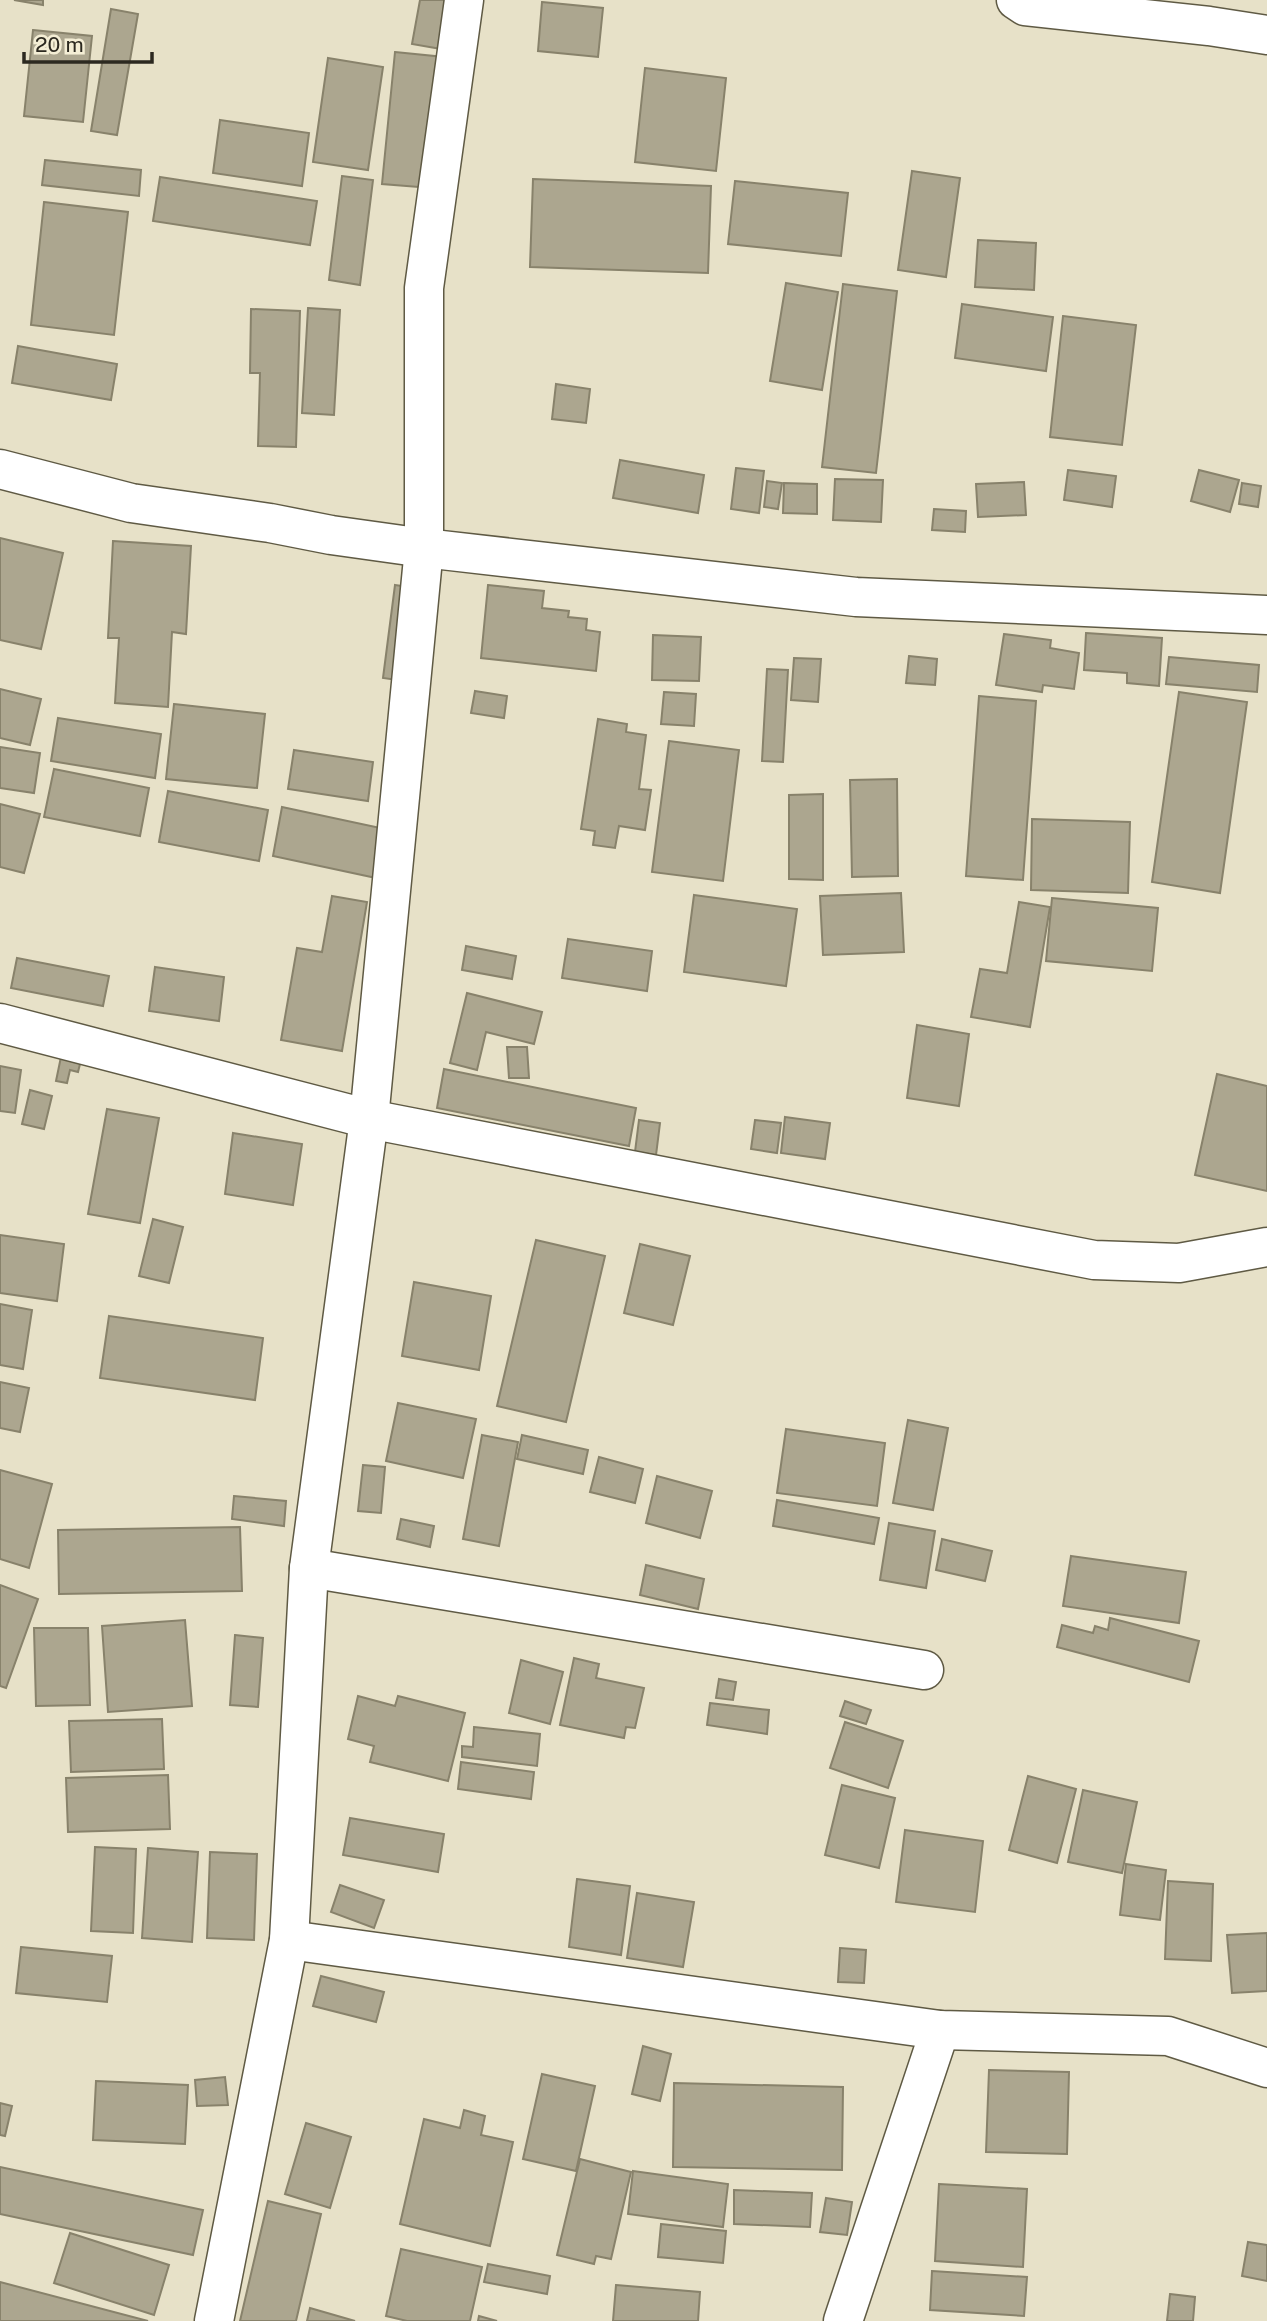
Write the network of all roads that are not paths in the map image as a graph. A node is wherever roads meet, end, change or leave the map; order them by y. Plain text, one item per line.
1 (464, 0) edge
2 (1016, 0) edge
3 (1267, 36) edge
4 (0, 469) edge
5 (424, 548) junction
6 (1267, 615) edge
7 (0, 1023) edge
8 (369, 1119) junction
9 (1267, 1247) edge
10 (309, 1568) junction
11 (923, 1670) dead end
12 (289, 1940) junction
13 (940, 2030) junction
14 (1267, 2068) edge
15 (214, 2321) edge
16 (843, 2321) edge

1 - 5 street
2 - 3 street
4 - 5 street
5 - 6 street
5 - 8 street
7 - 8 street
8 - 9 street
8 - 10 street
10 - 11 street
10 - 12 street
12 - 13 street
12 - 15 street
13 - 14 street
13 - 16 street

